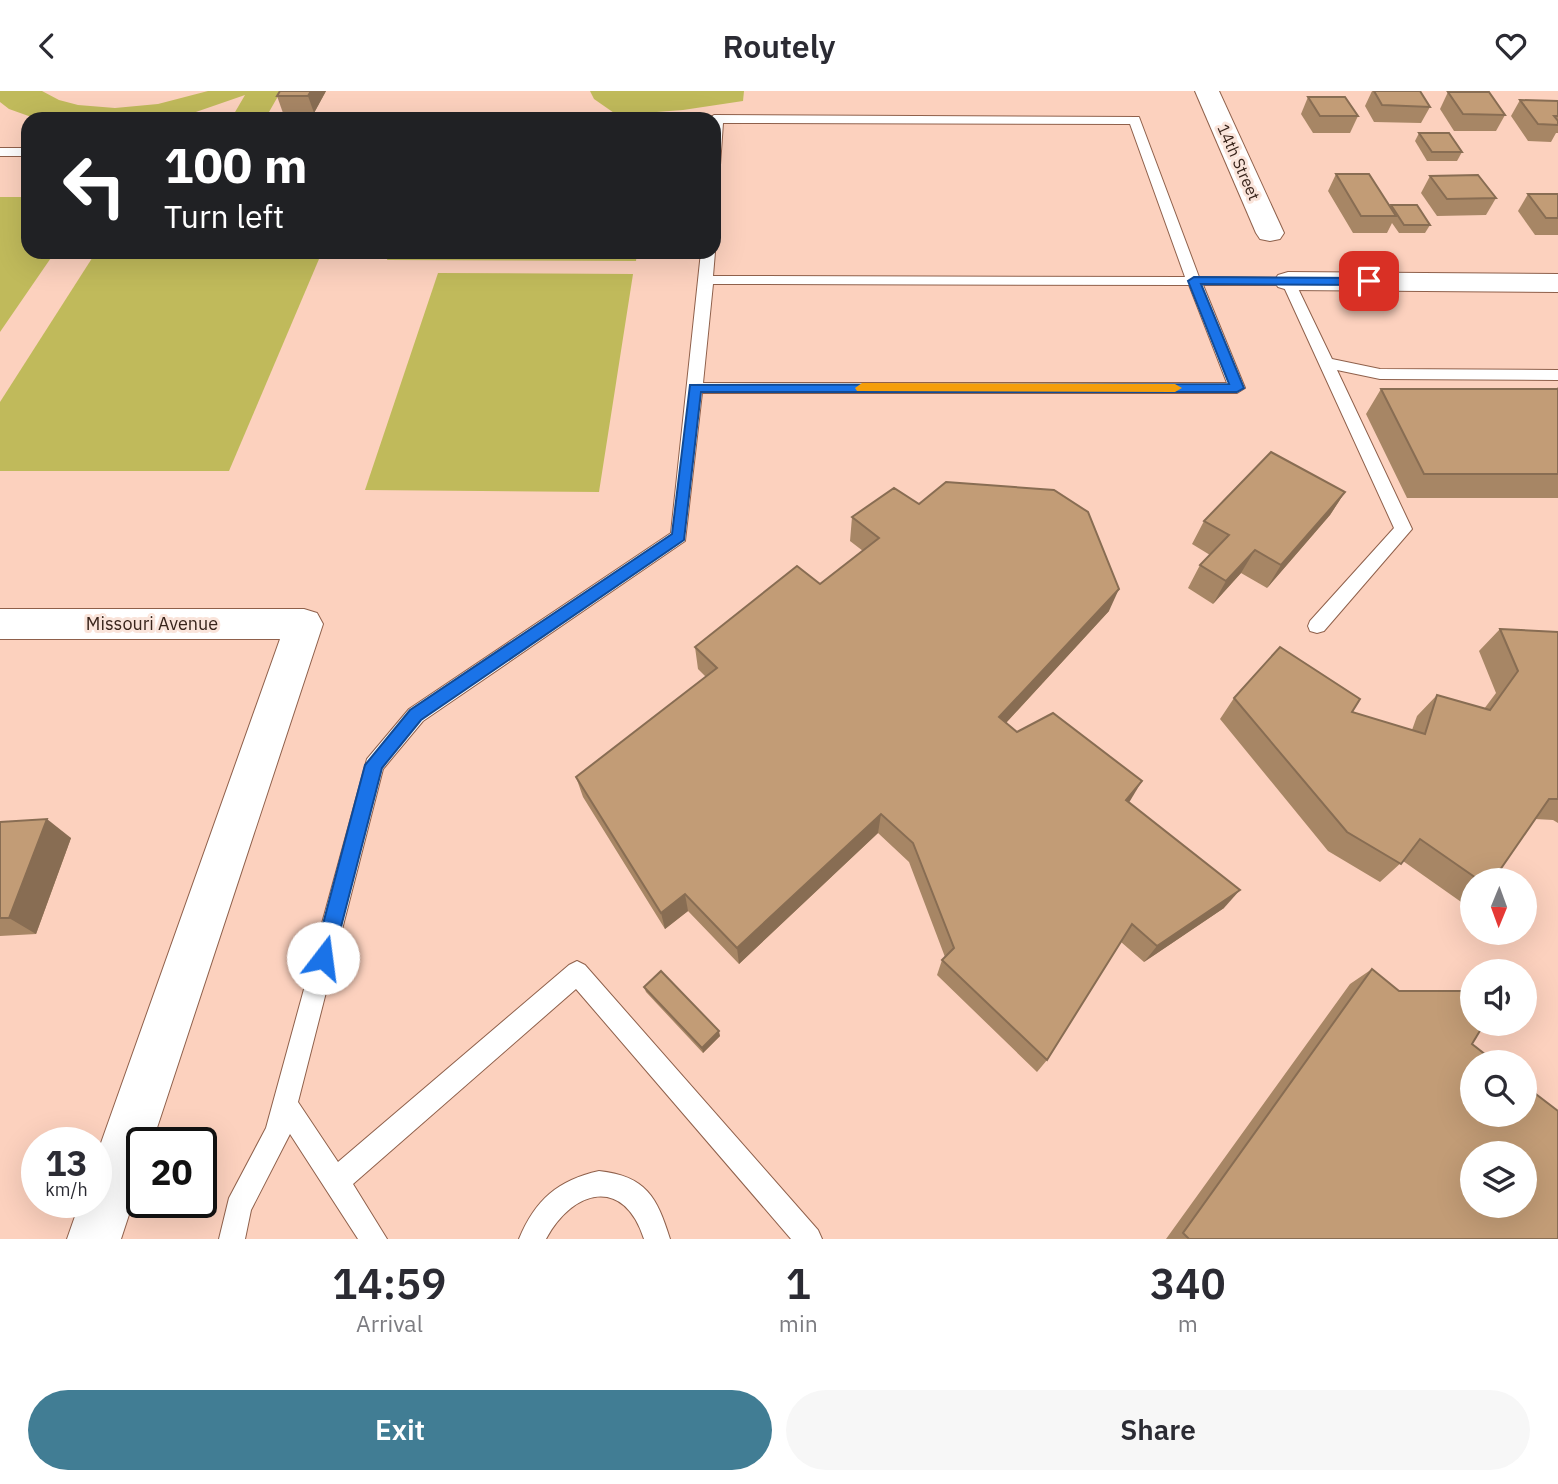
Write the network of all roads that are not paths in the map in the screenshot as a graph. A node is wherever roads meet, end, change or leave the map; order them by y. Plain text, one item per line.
1 (1207, 91) edge
2 (721, 120) edge
3 (0, 152) edge
4 (21, 152) edge
5 (1270, 233) dead end
6 (708, 259) edge
7 (706, 280) junction
8 (1194, 281) junction
9 (1288, 281) junction
10 (1558, 283) edge
11 (1327, 363) junction
12 (1558, 375) edge
13 (695, 388) junction
14 (0, 624) edge
15 (1317, 626) dead end
16 (285, 1104) junction
17 (336, 1181) junction
18 (94, 1239) edge
19 (232, 1239) edge
20 (374, 1239) edge
21 (532, 1239) edge
22 (657, 1239) edge
23 (808, 1239) edge

1 - 5 street, 14th Street
2 - 8 lane
3 - 4 lane
6 - 7 lane
7 - 8 lane
7 - 13 lane
8 - 9 lane
8 - 13 lane
9 - 10 street
9 - 11 lane
11 - 12 lane
11 - 15 lane
13 - 16 lane
14 - 18 street, Missouri Avenue
16 - 17 lane
16 - 19 lane
17 - 20 lane
17 - 23 lane
21 - 22 lane

